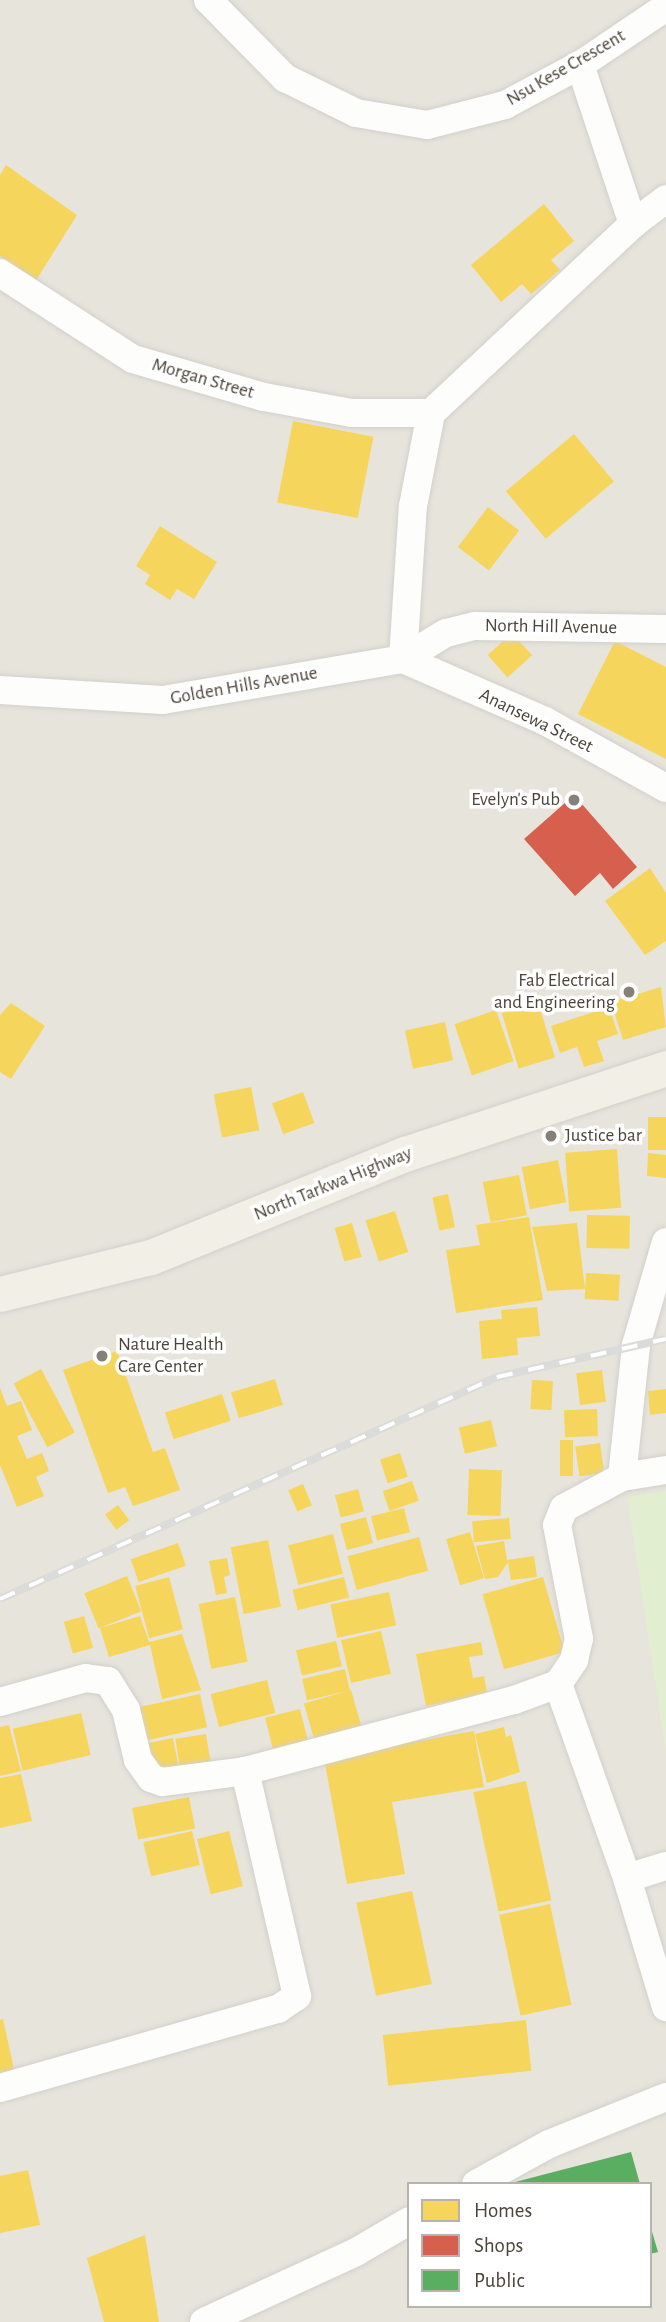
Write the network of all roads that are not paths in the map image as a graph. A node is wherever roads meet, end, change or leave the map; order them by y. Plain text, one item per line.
1 (208, 0) edge
2 (666, 7) edge
3 (580, 65) junction
4 (666, 199) edge
5 (633, 224) junction
6 (0, 274) edge
7 (431, 413) junction
8 (666, 629) edge
9 (402, 659) junction
10 (0, 690) edge
11 (666, 788) edge
12 (666, 1068) edge
13 (666, 1242) edge
14 (0, 1294) edge
15 (666, 1470) edge
16 (622, 1477) junction
17 (558, 1684) junction
18 (0, 1702) edge
19 (245, 1771) junction
20 (666, 1866) edge
21 (627, 1878) junction
22 (666, 2007) edge
23 (0, 2088) edge
24 (666, 2096) edge
25 (479, 2182) edge
26 (407, 2222) edge
27 (204, 2322) edge

1 - 3 street, Nsu Kese Crescent
2 - 3 street, Nsu Kese Crescent
3 - 5 street
4 - 5 street
5 - 7 street
6 - 7 street, Morgan Street
7 - 9 street
8 - 9 street, North Hill Avenue
9 - 10 street, Golden Hills Avenue
9 - 11 street, Anansewa Street
12 - 14 main road, North Tarkwa Highway
13 - 16 street
15 - 16 street
16 - 17 street
17 - 19 street
17 - 21 street
18 - 19 street
19 - 23 street
20 - 21 street
21 - 22 street
24 - 25 street
26 - 27 street

